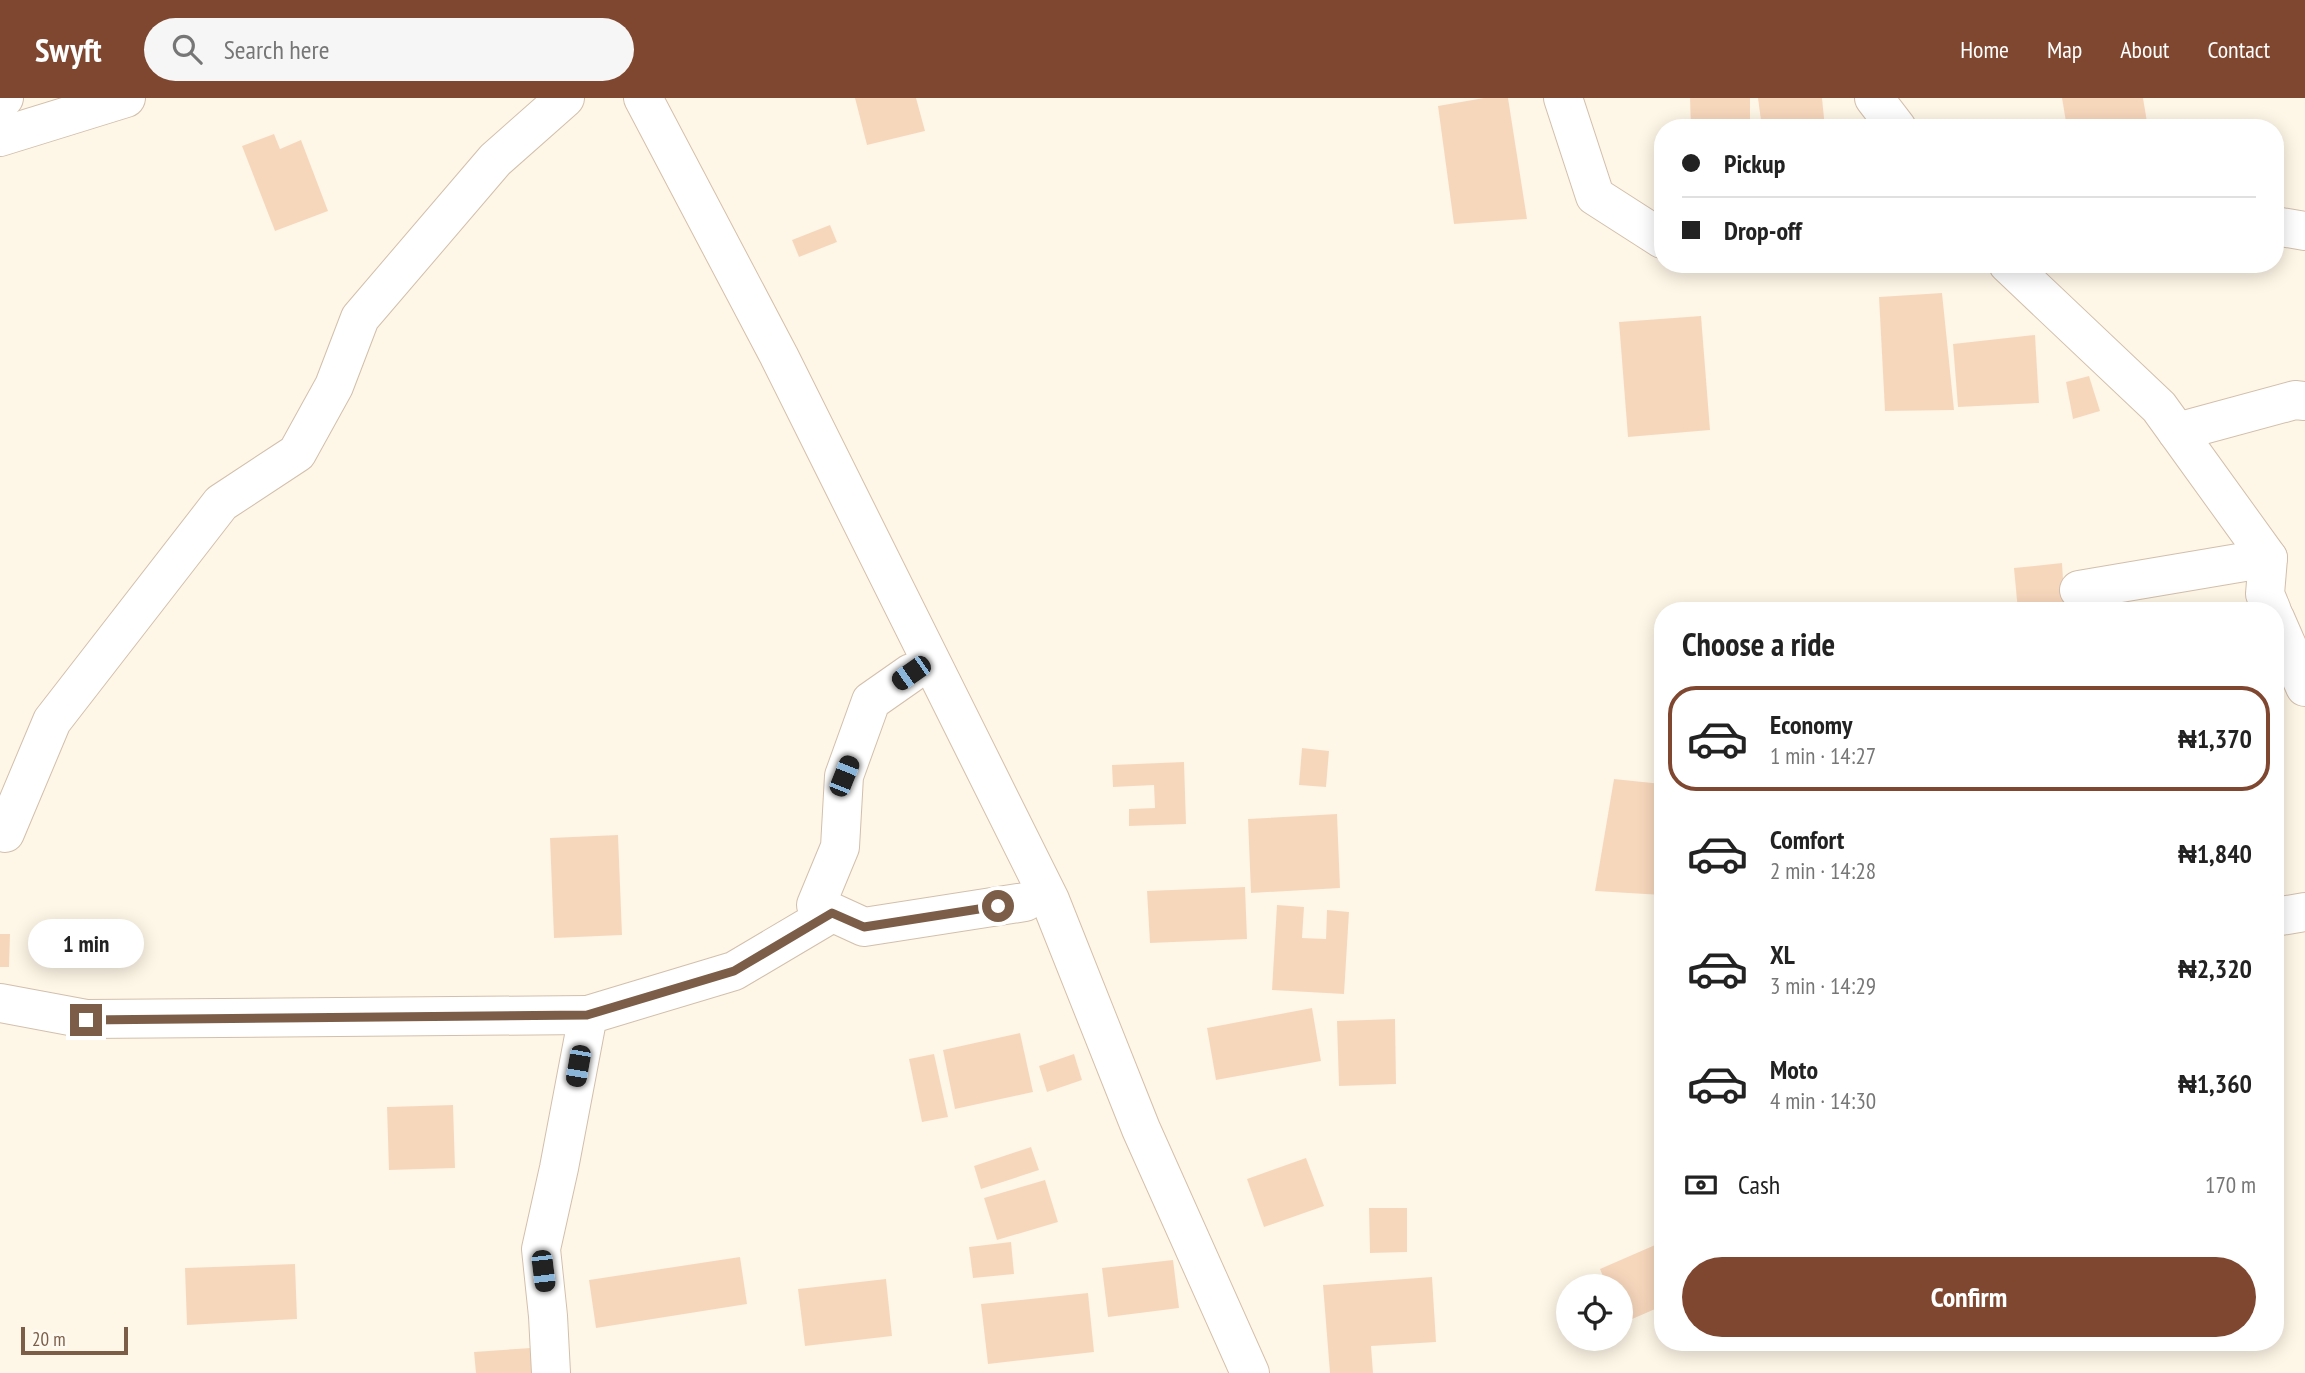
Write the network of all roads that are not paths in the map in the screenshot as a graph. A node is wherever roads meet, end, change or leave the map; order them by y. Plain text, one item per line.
1 (126, 98) edge
2 (565, 98) edge
3 (643, 98) edge
4 (1563, 98) edge
5 (1874, 98) edge
6 (1890, 119) edge
7 (0, 137) edge
8 (2284, 228) edge
9 (2305, 231) edge
10 (1654, 234) edge
11 (2018, 273) edge
12 (2305, 401) edge
13 (2177, 432) junction
14 (2268, 558) junction
15 (2079, 590) dead end
16 (2268, 602) edge
17 (2284, 639) edge
18 (911, 673) dead end
19 (2305, 687) edge
20 (5, 833) dead end
21 (1025, 902) dead end
22 (2305, 912) edge
23 (832, 913) junction
24 (2284, 916) edge
25 (0, 1003) edge
26 (587, 1015) junction
27 (551, 1373) edge
28 (1250, 1373) edge

1 - 7 street
2 - 20 street
3 - 28 street
4 - 10 street
5 - 6 street
8 - 9 street
11 - 13 street
12 - 13 street
13 - 14 street
14 - 15 street
14 - 16 street
17 - 19 street
18 - 23 street
21 - 23 street
22 - 24 street
23 - 26 street
25 - 26 street
26 - 27 street

